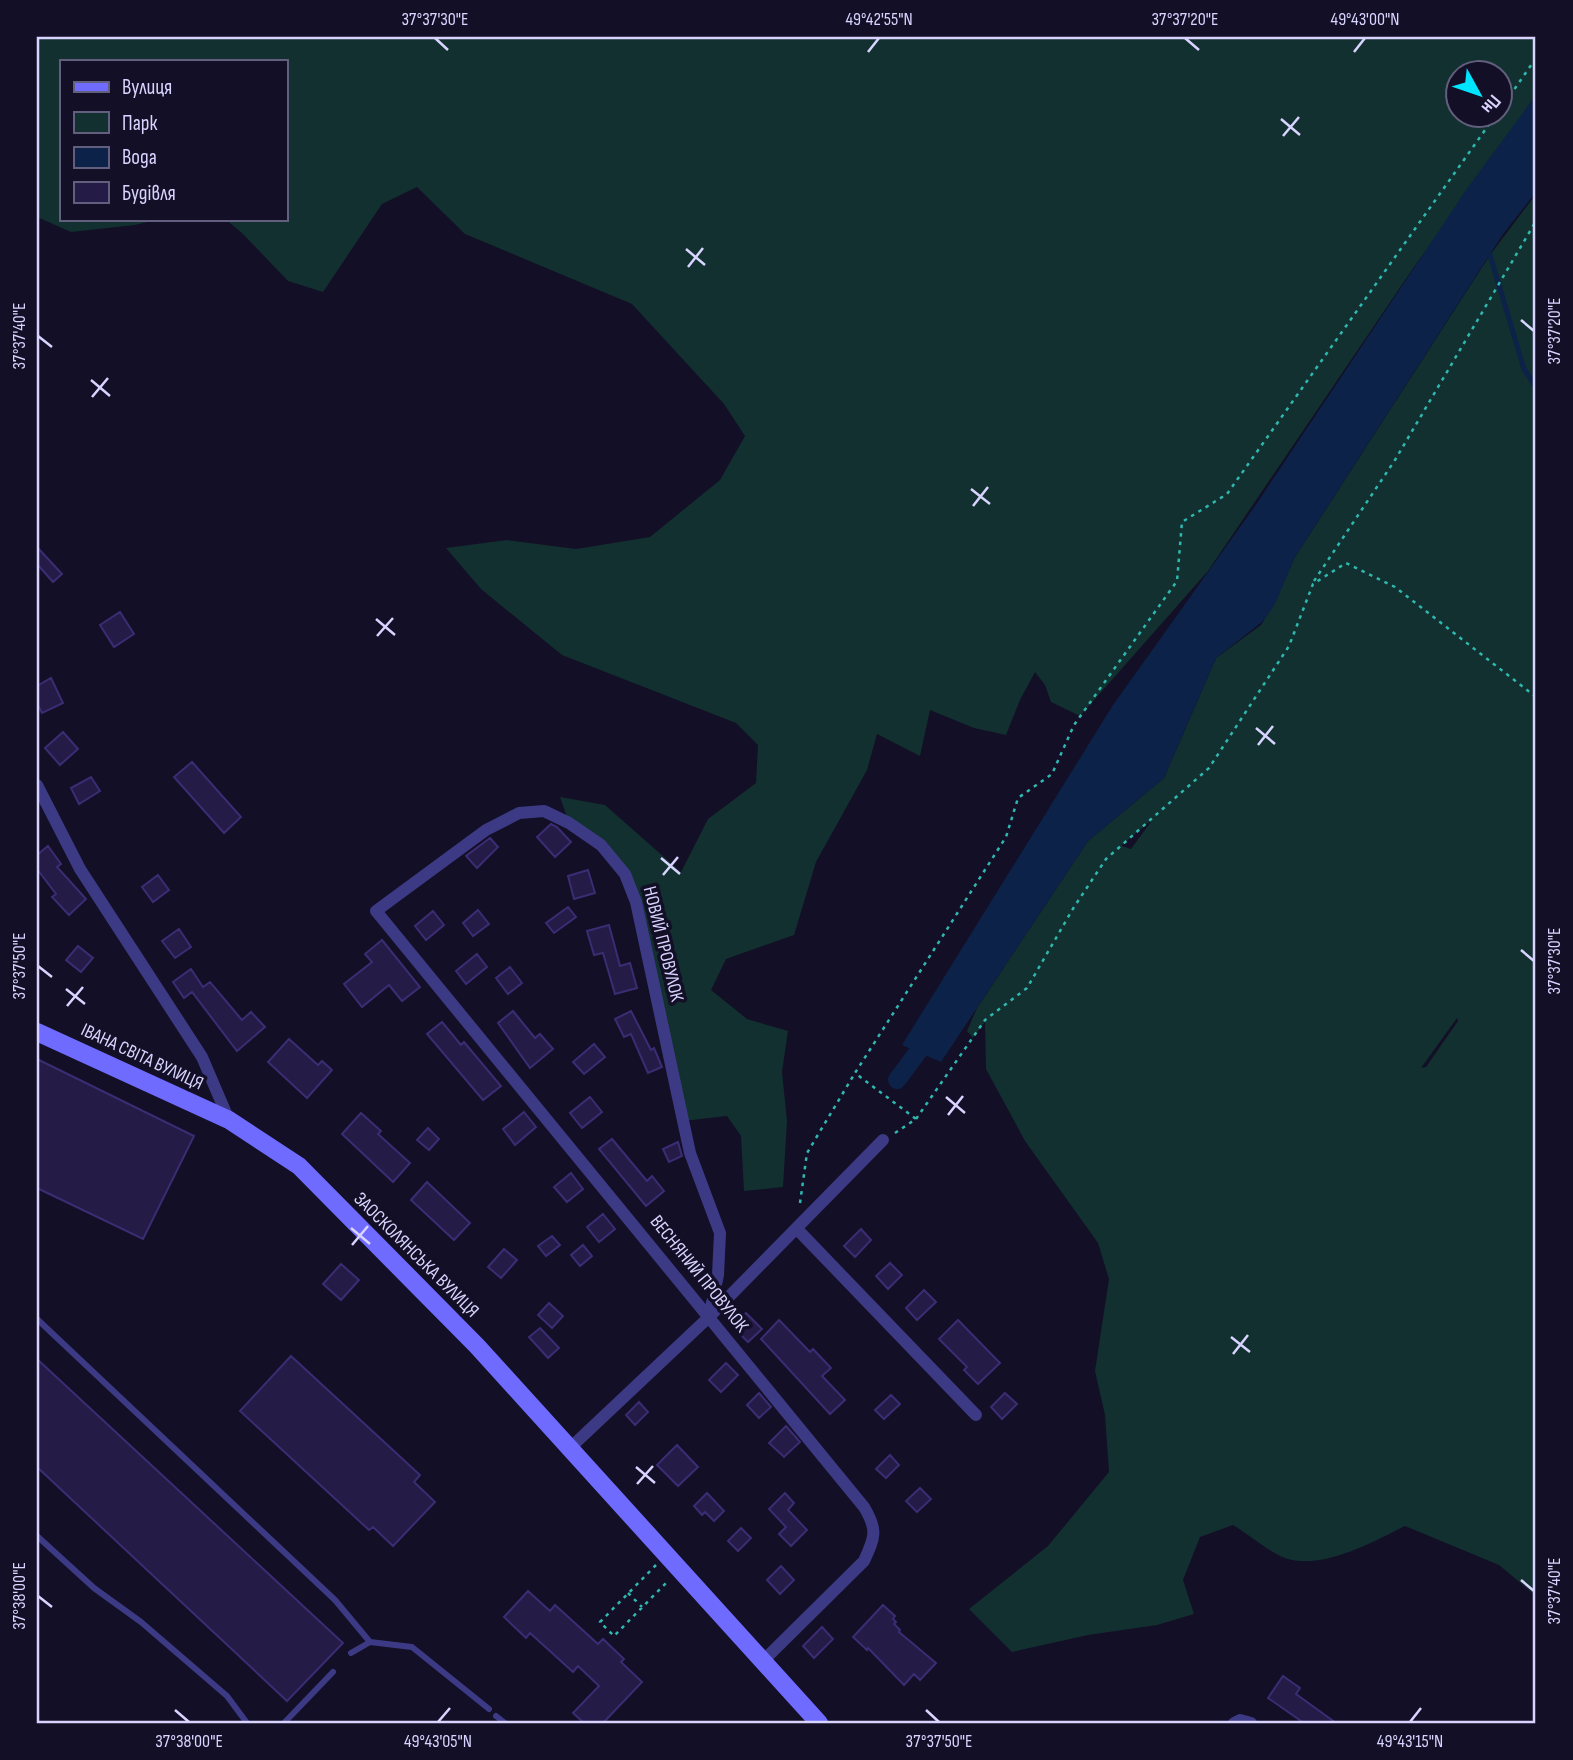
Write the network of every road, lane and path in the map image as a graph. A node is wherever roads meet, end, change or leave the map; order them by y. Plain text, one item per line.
1 (1536, 58) edge
2 (1514, 90) edge
3 (1485, 130) edge
4 (1536, 221) edge
5 (1313, 584) junction
6 (1536, 697) edge
7 (37, 785) edge
8 (376, 911) joint
9 (37, 1032) edge
10 (855, 1073) junction
11 (916, 1119) junction
12 (229, 1120) junction
13 (883, 1140) joint
14 (797, 1228) junction
15 (709, 1317) junction
16 (37, 1319) edge
17 (976, 1415) dead end
18 (570, 1448) junction
19 (37, 1536) edge
20 (666, 1554) junction
21 (680, 1569) junction
22 (628, 1593) junction
23 (642, 1607) junction
24 (370, 1643) junction
25 (351, 1653) dead end
26 (763, 1661) junction
27 (332, 1672) dead end
28 (489, 1709) dead end
29 (496, 1716) dead end
30 (247, 1723) edge
31 (284, 1723) edge
32 (505, 1723) edge
33 (819, 1723) edge
34 (1234, 1723) edge
35 (1251, 1723) edge

1 - 2 path
3 - 10 path
4 - 5 path
5 - 6 path
5 - 11 path
7 - 12 street
8 - 15 street, ВЕСНЯНИЙ ПРОВУЛОК
8 - 15 street, НОВИЙ ПРОВУЛОК
9 - 12 street, ІВАНА СВІТА ВУЛИЦЯ
10 - 11 path
10 - 14 path
11 - 13 path
12 - 18 street, ЗАОСКОЛЯНСЬКА ВУЛИЦЯ
13 - 14 street
14 - 15 street
14 - 17 street
15 - 18 street
15 - 26 street, ВЕСНЯНИЙ ПРОВУЛОК
16 - 24 lane
18 - 20 street, ЗАОСКОЛЯНСЬКА ВУЛИЦЯ
19 - 30 lane
20 - 21 street, ЗАОСКОЛЯНСЬКА ВУЛИЦЯ
20 - 22 path
21 - 23 path
21 - 26 street, ЗАОСКОЛЯНСЬКА ВУЛИЦЯ
22 - 23 path
22 - 23 path
24 - 25 lane
24 - 28 lane
26 - 33 street, ЗАОСКОЛЯНСЬКА ВУЛИЦЯ
27 - 31 lane
29 - 32 lane
34 - 35 street

